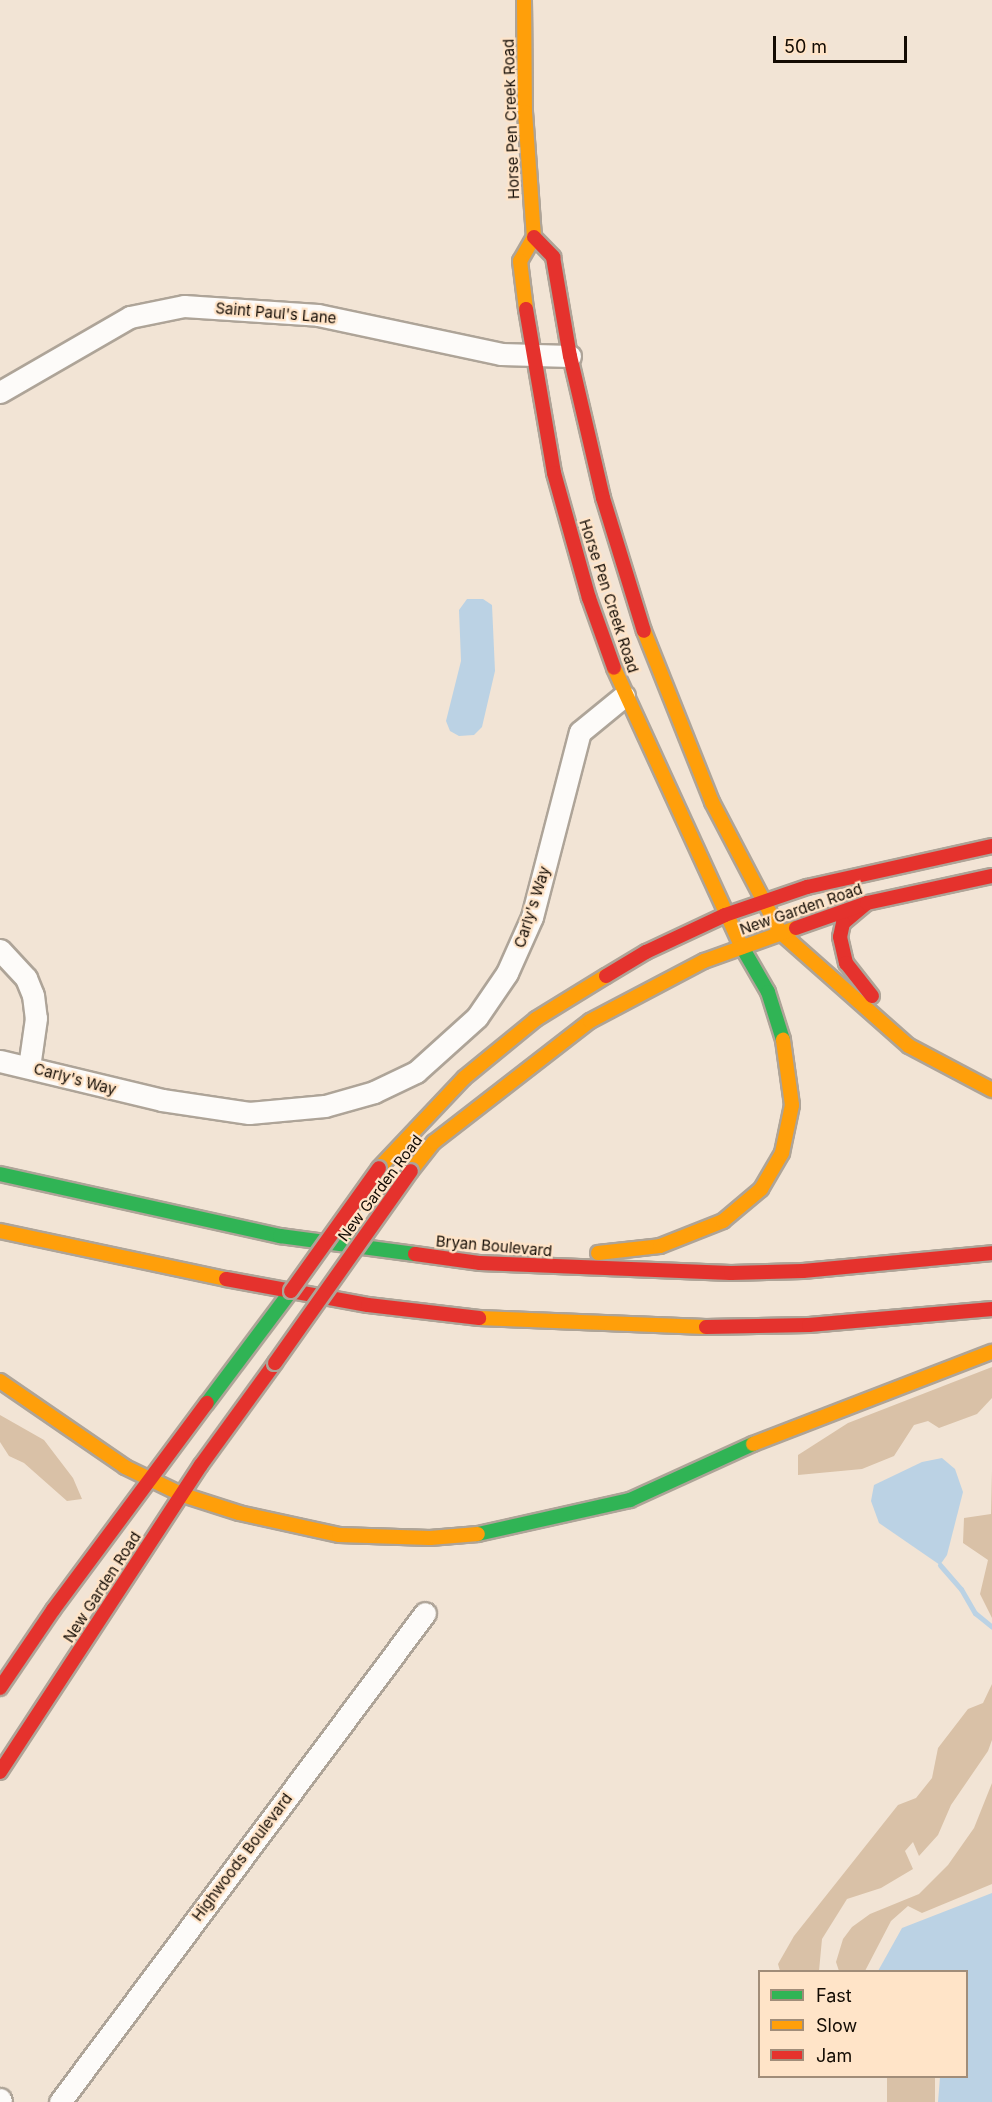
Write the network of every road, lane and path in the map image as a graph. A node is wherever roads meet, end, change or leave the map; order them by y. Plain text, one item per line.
1 (524, 0) edge
2 (534, 237) junction
3 (570, 356) junction
4 (531, 357) junction
5 (0, 392) edge
6 (554, 473) junction
7 (603, 498) junction
8 (571, 535) junction
9 (590, 546) dead end
10 (619, 602) dead end
11 (647, 640) junction
12 (624, 696) junction
13 (992, 846) edge
14 (992, 876) edge
15 (762, 901) junction
16 (867, 903) junction
17 (724, 915) junction
18 (780, 932) junction
19 (742, 947) junction
20 (0, 950) edge
21 (892, 1031) junction
22 (0, 1061) edge
23 (28, 1067) junction
24 (992, 1090) edge
25 (0, 1174) edge
26 (0, 1231) edge
27 (372, 1251) junction
28 (992, 1252) edge
29 (992, 1309) edge
30 (992, 1352) edge
31 (0, 1381) edge
32 (150, 1481) junction
33 (183, 1495) junction
34 (425, 1613) dead end
35 (0, 1688) edge
36 (0, 1772) edge
37 (60, 2102) edge

1 - 2 main road, Horse Pen Creek Road
2 - 3 main road, Horse Pen Creek Road
2 - 4 main road, Horse Pen Creek Road
3 - 4 street, Saint Paul's Lane
3 - 7 main road, Horse Pen Creek Road
4 - 5 street, Saint Paul's Lane
4 - 6 main road, Horse Pen Creek Road
6 - 7 main road
6 - 8 main road, Horse Pen Creek Road
7 - 11 main road, Horse Pen Creek Road
8 - 9 main road
8 - 12 main road, Horse Pen Creek Road
10 - 11 main road
11 - 15 main road, Horse Pen Creek Road
12 - 17 main road, Horse Pen Creek Road
12 - 23 street, Carly's Way
13 - 15 main road, New Garden Road
14 - 16 main road, New Garden Road
15 - 17 main road, New Garden Road
15 - 18 main road, Horse Pen Creek Road
16 - 18 main road, New Garden Road
16 - 21 main road
17 - 19 main road, Horse Pen Creek Road
17 - 32 main road, New Garden Road, bridge
18 - 19 main road, New Garden Road
18 - 21 main road, Horse Pen Creek Road
19 - 27 main road, Horse Pen Creek Road
19 - 33 main road, New Garden Road, bridge
20 - 23 street
21 - 24 main road, Horse Pen Creek Road
22 - 23 street, Carly's Way
25 - 27 main road, Bryan Boulevard
26 - 29 main road
27 - 28 main road, Bryan Boulevard
30 - 33 main road
31 - 32 main road
32 - 33 main road
32 - 35 main road, New Garden Road
33 - 36 main road, New Garden Road
34 - 37 street, Highwoods Boulevard

